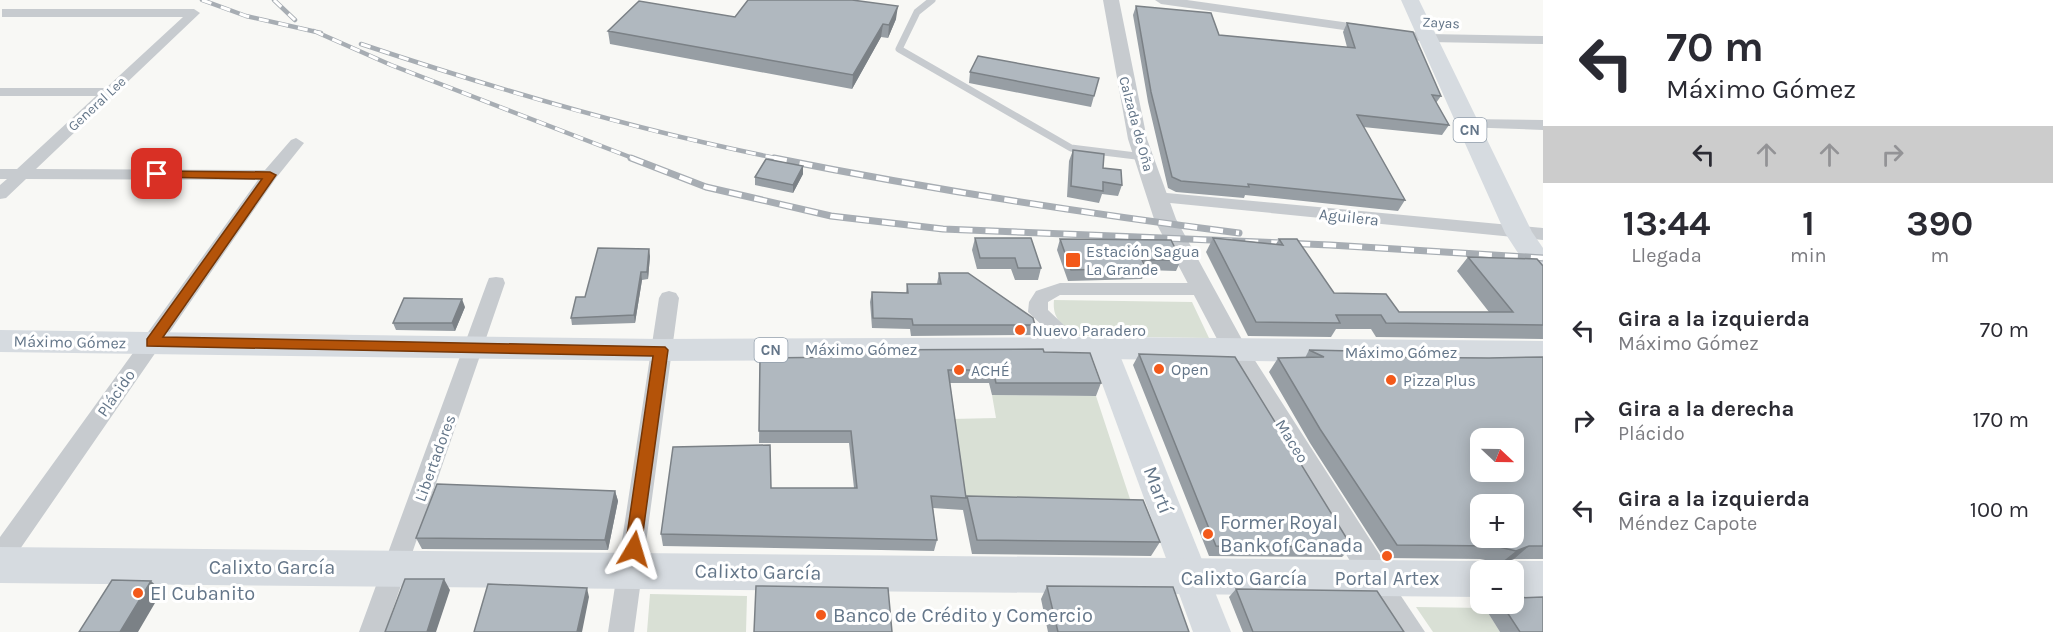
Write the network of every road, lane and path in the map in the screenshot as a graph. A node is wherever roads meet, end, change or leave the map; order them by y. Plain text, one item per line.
1 (19, 0) edge
2 (932, 0) edge
3 (1111, 0) edge
4 (1161, 0) edge
5 (1410, 0) edge
6 (1231, 5) edge
7 (1, 13) edge
8 (1428, 38) junction
9 (1543, 40) edge
10 (0, 92) edge
11 (109, 92) junction
12 (1467, 124) junction
13 (1543, 125) edge
14 (297, 143) dead end
15 (1144, 157) junction
16 (0, 174) edge
17 (21, 174) junction
18 (270, 175) junction
19 (0, 194) edge
20 (1156, 197) junction
21 (1519, 233) junction
22 (1178, 243) joint
23 (1540, 254) edge
24 (496, 283) dead end
25 (1202, 290) junction
26 (669, 298) dead end
27 (1046, 336) junction
28 (0, 341) edge
29 (152, 342) junction
30 (474, 348) junction
31 (660, 350) junction
32 (1236, 351) junction
33 (1543, 353) edge
34 (1098, 357) junction
35 (0, 557) edge
36 (0, 565) edge
37 (395, 568) junction
38 (631, 571) junction
39 (1192, 578) junction
40 (1378, 579) junction
41 (1470, 579) edge
42 (1524, 579) edge
43 (1543, 579) edge
44 (372, 632) edge
45 (621, 632) edge
46 (1212, 632) edge
47 (1415, 632) edge

1 - 7 street
2 - 15 lane
3 - 15 street, Calzada de Oña
4 - 6 street, Zayas
5 - 8 main road, CN
6 - 8 street, Zayas
7 - 11 street, General Lee
8 - 9 street, Zayas
8 - 12 main road, CN
10 - 11 street
11 - 17 street, General Lee
12 - 13 street
12 - 21 main road, CN
14 - 18 street, Plácido
15 - 20 street, Calzada de Oña
16 - 17 street
17 - 18 street
17 - 19 street, General Lee
18 - 29 street, Plácido
20 - 21 street, Aguilera
20 - 22 street, Calzada de Oña
21 - 23 main road, CN
22 - 25 street, Maceo
24 - 30 street, Libertadores
25 - 27 street
25 - 32 street, Maceo
26 - 31 street
27 - 31 main road, Máximo Gómez / CN
27 - 34 main road, Máximo Gómez / CN
28 - 29 main road, Máximo Gómez / CN
29 - 30 main road, Máximo Gómez / CN
29 - 35 street, Plácido
30 - 31 main road, Máximo Gómez / CN
30 - 37 street, Libertadores
31 - 38 street
32 - 33 main road, Máximo Gómez / CN
32 - 34 main road, Máximo Gómez / CN
32 - 40 street, Maceo
34 - 39 main road, Martí
36 - 37 main road, Calixto García
37 - 38 main road, Calixto García
37 - 44 street, Libertadores
38 - 39 main road, Calixto García
38 - 45 street
39 - 40 main road, Calixto García
39 - 46 main road, Martí
40 - 41 main road, Calixto García
40 - 47 street, Maceo
42 - 43 main road

